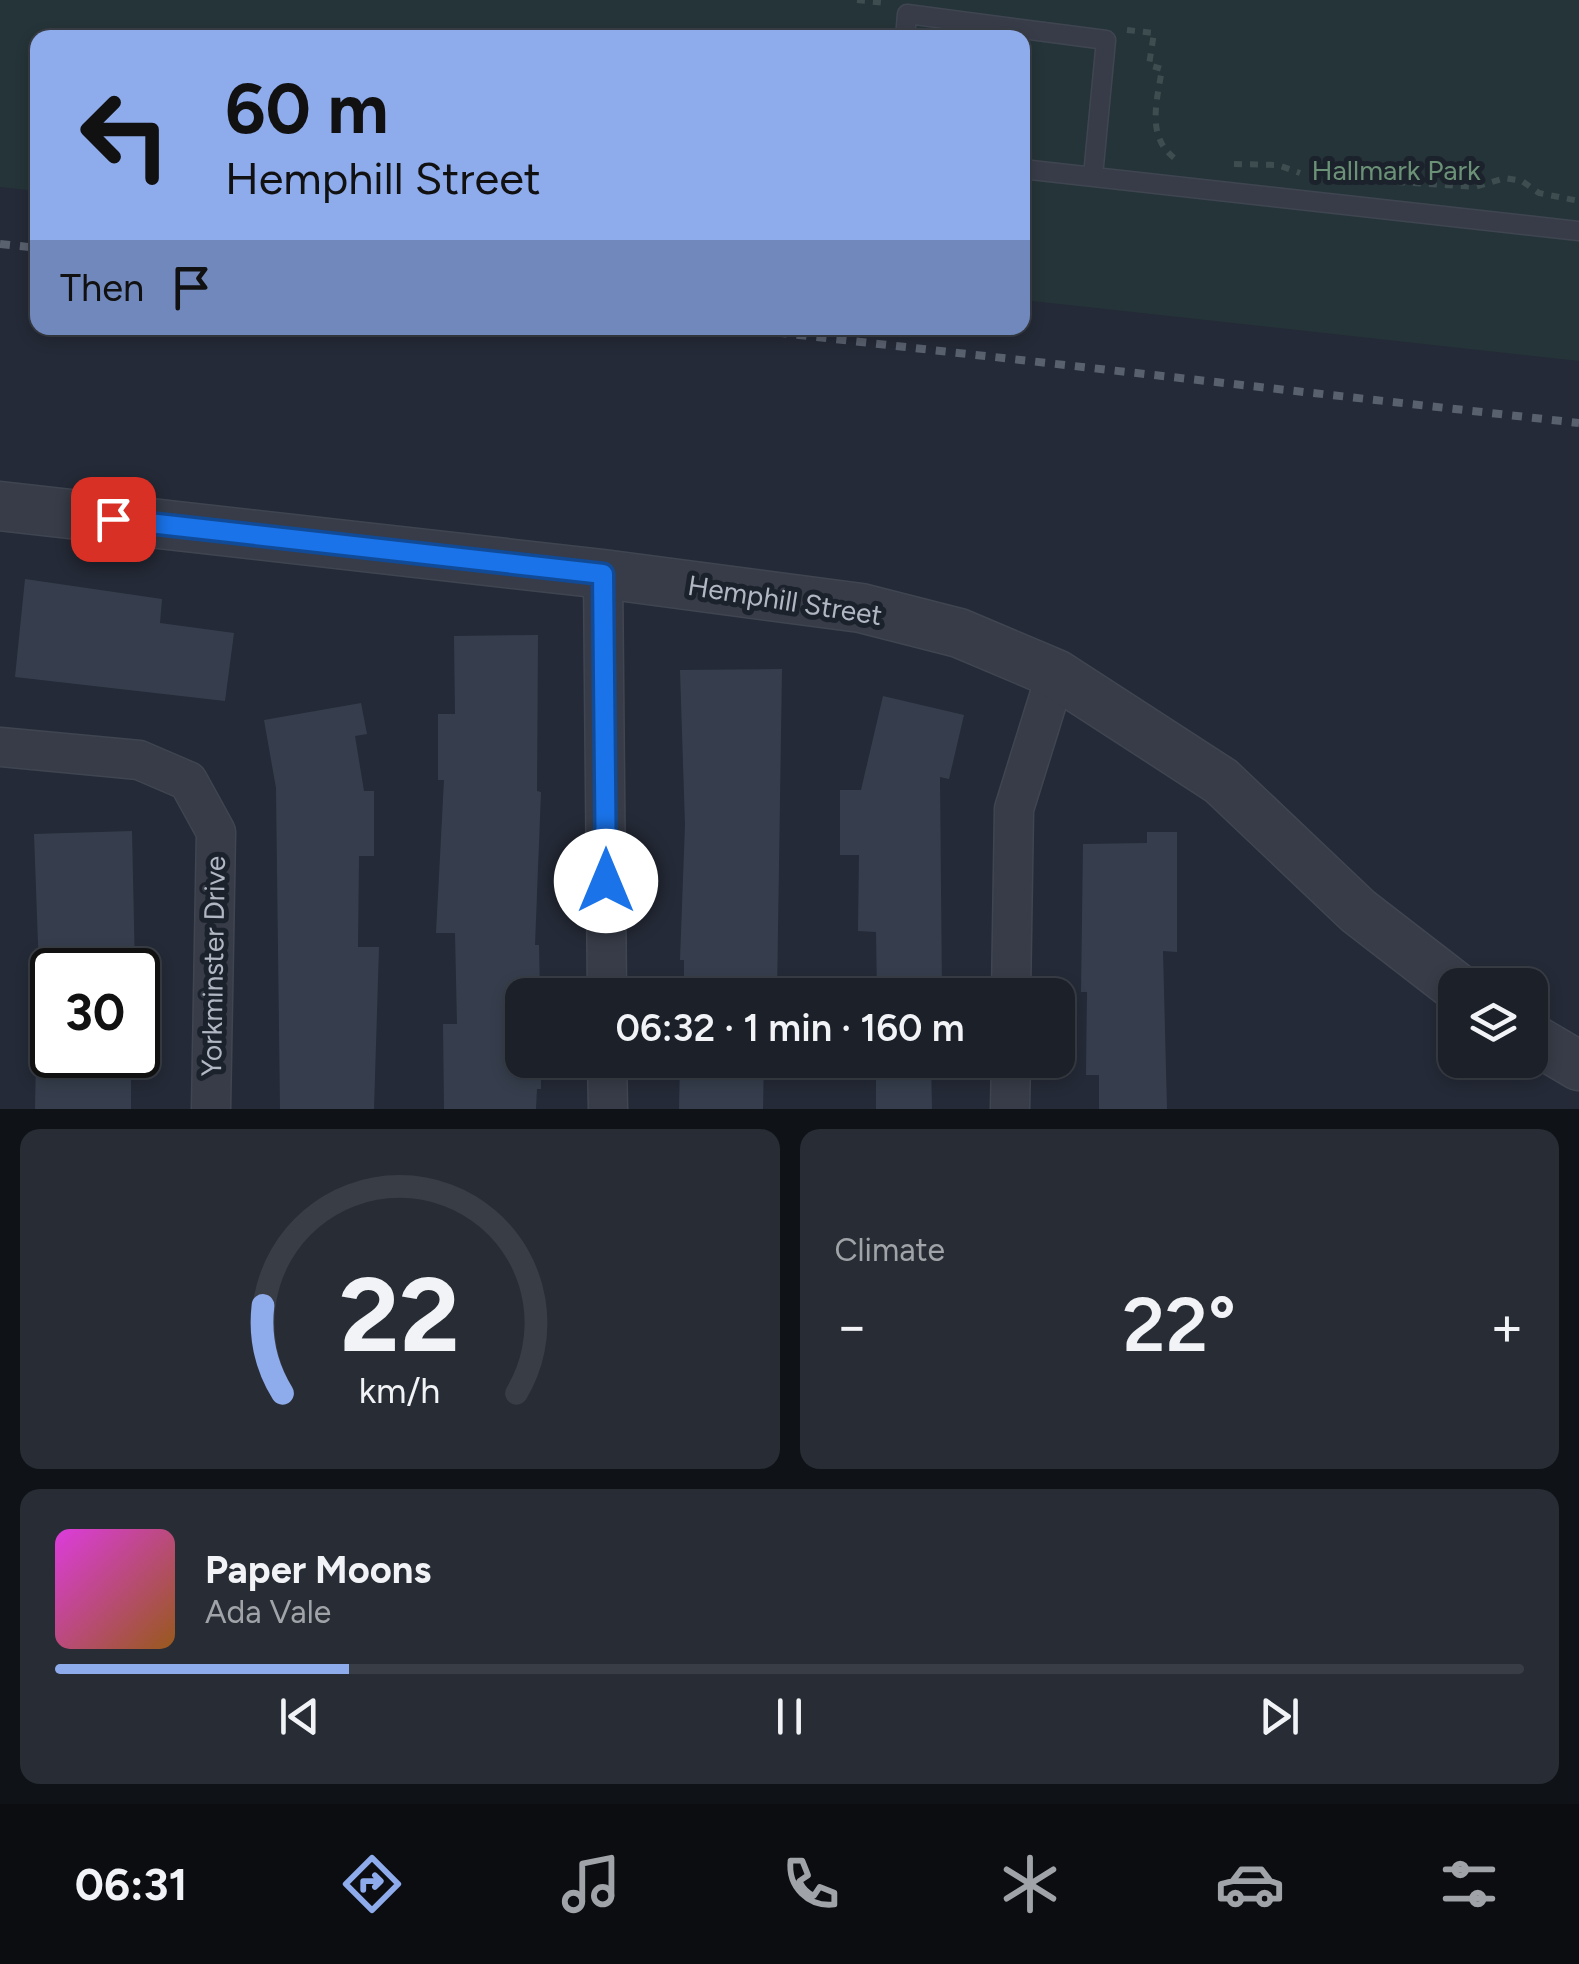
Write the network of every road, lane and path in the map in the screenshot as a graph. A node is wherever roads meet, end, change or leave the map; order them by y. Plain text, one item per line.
1 (857, 0) edge
2 (891, 4) dead end
3 (1116, 29) dead end
4 (906, 30) edge
5 (996, 30) edge
6 (1030, 34) edge
7 (1184, 163) dead end
8 (1222, 164) dead end
9 (1030, 170) edge
10 (1092, 176) junction
11 (1308, 180) dead end
12 (1380, 180) dead end
13 (1579, 201) edge
14 (1579, 231) edge
15 (0, 506) edge
16 (603, 574) junction
17 (1056, 674) junction
18 (2, 748) edge
19 (1438, 973) edge
20 (607, 978) edge
21 (1012, 978) edge
22 (1548, 1048) edge
23 (1579, 1066) edge
24 (607, 1078) edge
25 (1011, 1078) edge
26 (211, 1109) edge
27 (608, 1109) edge
28 (1010, 1109) edge

1 - 2 path
3 - 7 path
4 - 5 lane
6 - 10 lane
8 - 11 path
9 - 10 lane
10 - 14 lane
12 - 13 path
15 - 16 street, Hemphill Street
16 - 17 street, Hemphill Street
16 - 20 street
17 - 19 street, Hemphill Street
17 - 21 street
18 - 26 street, Yorkminster Drive
22 - 23 street
24 - 27 street
25 - 28 street

